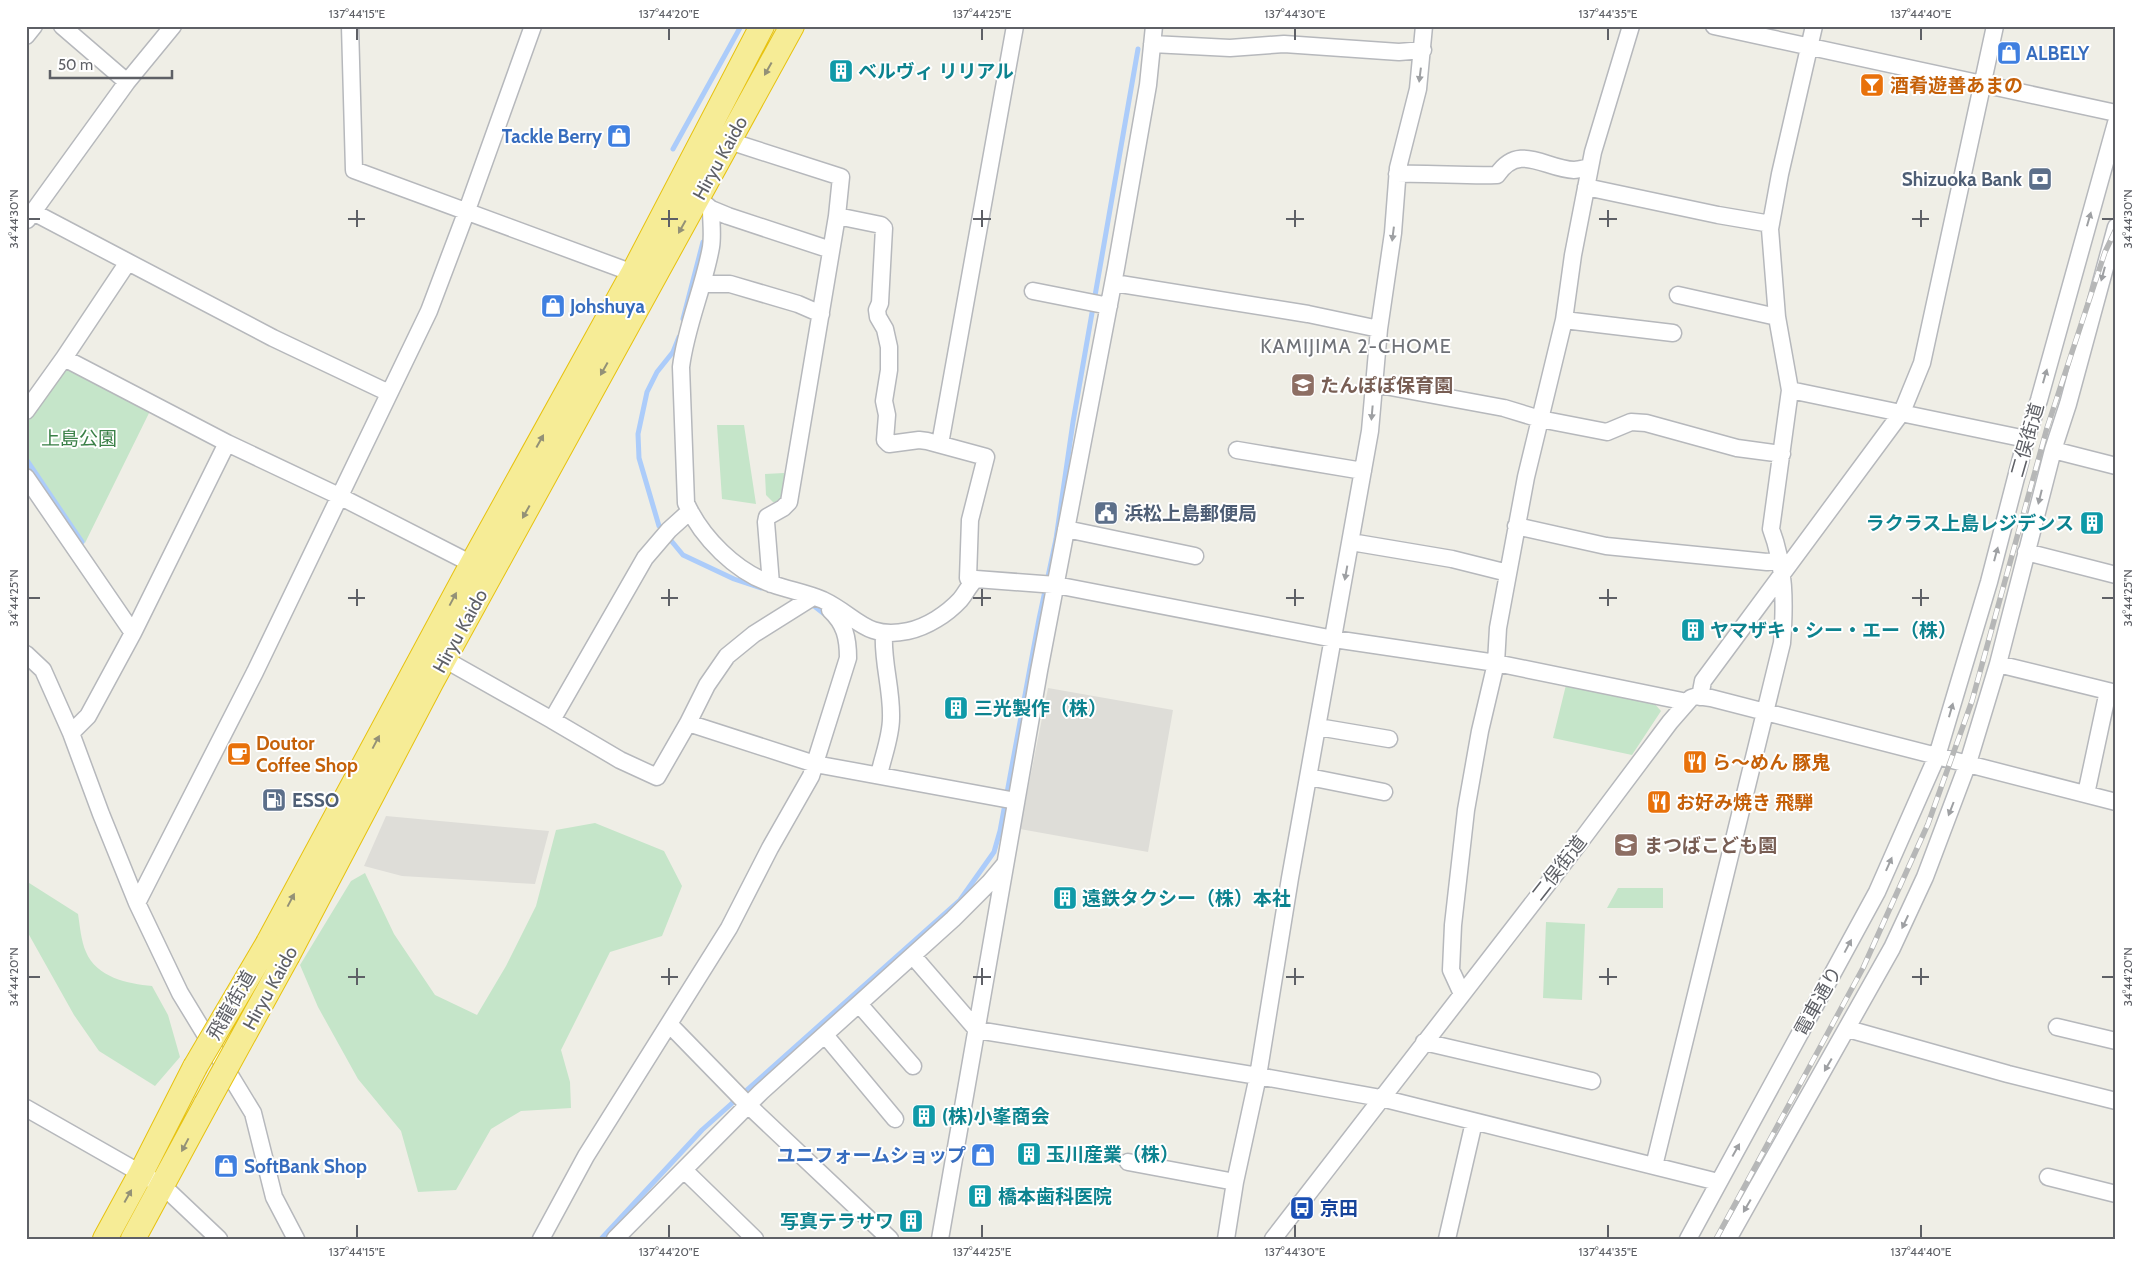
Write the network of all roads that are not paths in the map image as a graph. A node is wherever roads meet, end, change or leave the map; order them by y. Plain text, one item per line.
1 (34, 26) edge
2 (62, 26) edge
3 (173, 26) edge
4 (350, 26) edge
5 (532, 26) edge
6 (762, 26) edge
7 (792, 26) edge
8 (1015, 26) edge
9 (1154, 26) edge
10 (1424, 26) edge
11 (1631, 26) edge
12 (1714, 26) edge
13 (1814, 26) edge
14 (1995, 26) edge
15 (26, 36) edge
16 (1152, 44) junction
17 (1810, 48) junction
18 (1424, 50) junction
19 (127, 82) junction
20 (1982, 84) junction
21 (2116, 113) edge
22 (2116, 123) edge
23 (729, 141) junction
24 (1590, 167) junction
25 (1397, 174) junction
26 (1586, 187) junction
27 (704, 203) junction
28 (466, 213) junction
29 (29, 216) edge
30 (837, 216) junction
31 (1771, 224) junction
32 (2116, 227) edge
33 (831, 250) junction
34 (128, 262) junction
35 (633, 274) junction
36 (1114, 283) junction
37 (703, 284) junction
38 (1033, 291) dead end
39 (1678, 295) dead end
40 (1098, 304) junction
41 (821, 314) junction
42 (1777, 317) junction
43 (1564, 320) junction
44 (1379, 329) junction
45 (1674, 333) dead end
46 (64, 358) junction
47 (1374, 384) junction
48 (1790, 390) junction
49 (389, 393) junction
50 (26, 410) edge
51 (1902, 412) junction
52 (1540, 419) junction
53 (2026, 439) junction
54 (227, 444) junction
55 (940, 444) junction
56 (1237, 450) dead end
57 (2052, 450) junction
58 (1782, 454) junction
59 (2116, 466) edge
60 (1363, 471) junction
61 (26, 477) edge
62 (339, 496) junction
63 (690, 511) junction
64 (1516, 526) junction
65 (1066, 529) junction
66 (1351, 542) junction
67 (2026, 552) junction
68 (1195, 556) dead end
69 (472, 564) junction
70 (1782, 566) junction
71 (1508, 573) junction
72 (2116, 575) edge
73 (770, 584) junction
74 (971, 584) junction
75 (1049, 584) junction
76 (816, 598) junction
77 (133, 632) junction
78 (884, 632) junction
79 (1334, 639) junction
80 (26, 654) edge
81 (444, 659) junction
82 (1496, 662) junction
83 (1998, 664) junction
84 (2112, 692) edge
85 (1694, 699) junction
86 (1765, 712) junction
87 (552, 720) junction
88 (688, 723) junction
89 (1318, 727) junction
90 (71, 733) junction
91 (1388, 739) dead end
92 (1937, 756) junction
93 (1968, 763) junction
94 (815, 764) junction
95 (879, 775) junction
96 (1309, 777) junction
97 (1384, 792) dead end
98 (2086, 794) junction
99 (1010, 800) junction
100 (2116, 802) edge
101 (1005, 864) junction
102 (137, 904) junction
103 (268, 943) joint
104 (913, 956) junction
105 (1462, 994) junction
106 (860, 1004) junction
107 (670, 1025) junction
108 (2057, 1026) dead end
109 (1848, 1029) junction
110 (978, 1030) junction
111 (826, 1035) junction
112 (2116, 1041) edge
113 (1424, 1042) junction
114 (913, 1066) dead end
115 (1258, 1076) junction
116 (1592, 1081) dead end
117 (1381, 1098) junction
118 (743, 1100) junction
119 (2116, 1101) edge
120 (26, 1108) edge
121 (895, 1119) dead end
122 (1474, 1122) junction
123 (1128, 1162) dead end
124 (1654, 1166) junction
125 (684, 1170) junction
126 (141, 1173) junction
127 (2048, 1177) dead end
128 (1235, 1182) junction
129 (1718, 1182) junction
130 (163, 1186) junction
131 (2116, 1194) edge
132 (105, 1239) edge
133 (134, 1239) edge
134 (219, 1239) edge
135 (296, 1239) edge
136 (541, 1239) edge
137 (615, 1239) edge
138 (754, 1239) edge
139 (890, 1239) edge
140 (940, 1239) edge
141 (1226, 1239) edge
142 (1273, 1239) edge
143 (1447, 1239) edge
144 (1688, 1239) edge
145 (1728, 1239) edge

1 - 15 street
2 - 19 street
3 - 19 street
4 - 28 street
5 - 28 street
6 - 35 highway, Hiryu Kaido
7 -> 23 highway, Hiryu Kaido
8 - 55 street
9 - 16 street
10 - 18 street
11 - 24 street
12 - 17 street
13 - 17 street
14 - 20 street, 二俣街道
16 - 18 street
16 - 36 street
17 - 20 street
17 - 31 street
18 -> 25 street
19 - 29 street
20 - 21 street
20 - 51 street, 二俣街道
53 -> 22 street, 二俣街道
23 - 27 highway, Hiryu Kaido
23 - 30 street
24 - 25 street
24 - 26 street
25 -> 44 street
26 - 31 street
26 - 43 street
27 - 33 street
27 - 37 street
27 -> 81 highway, Hiryu Kaido
28 - 35 street
28 - 49 street
29 - 34 street
30 - 33 street
30 - 55 street
31 - 42 street
32 -> 57 street, 二俣街道
33 - 41 street
34 - 46 street
34 - 49 street
69 -> 35 highway, Hiryu Kaido
36 - 40 street
36 - 44 street
37 - 41 street
37 - 63 street
38 - 40 street
39 - 42 street
40 - 65 street
41 - 73 street
42 - 48 street
43 - 45 street
43 - 52 street
44 - 47 street
46 - 50 street
46 - 54 street
47 - 52 street
47 -> 60 street
48 - 51 street
48 - 58 street
49 - 62 street
51 - 53 street
51 - 70 street, 二俣街道
52 - 58 street
52 - 64 street
92 -> 53 street, 二俣街道
54 - 62 street
54 - 77 street
55 - 74 street
56 - 60 street
57 - 59 street
57 -> 67 street, 二俣街道
58 - 70 street
60 - 66 street
61 - 77 street
62 - 69 street
62 - 102 street
63 - 73 street
63 - 87 street
64 - 70 street
64 - 71 street
65 - 68 street
65 - 75 street
66 - 71 street
66 -> 79 street
67 - 72 street
67 - 83 street, 二俣街道
103 -> 69 highway, Hiryu Kaido
70 - 85 street, 二俣街道
70 - 86 street
71 - 82 street
73 - 76 street
74 - 75 street
74 - 78 street
75 - 79 street
75 - 99 street
76 - 78 street
76 - 88 street
76 - 94 street
77 - 90 street
78 - 95 street
79 - 82 street
79 - 89 street
80 - 90 street
81 - 87 street
81 -> 130 highway, Hiryu Kaido, bridge
82 - 85 street
82 - 105 street
83 - 84 street
83 - 93 street, 二俣街道
84 - 98 street
85 - 86 street
85 - 105 street, 二俣街道
86 - 92 street
86 - 124 street
87 - 88 street
88 - 94 street
89 - 91 street
89 - 96 street
90 - 102 street
92 - 93 street
129 -> 92 street, 電車通り
93 - 98 street
93 -> 109 street, 電車通り
94 - 95 street
94 - 107 street
95 - 99 street
96 - 97 street
96 - 115 street
98 - 100 street
99 - 101 street
101 - 104 street
101 - 110 street
102 - 135 street
103 - 126 highway, 飛龍街道, bridge
104 - 106 street
104 - 110 street
105 - 113 street, 二俣街道
106 - 111 street
106 - 114 street
107 - 118 street
107 - 136 street
108 - 112 street
109 - 119 street
109 -> 145 street, 電車通り
110 - 115 street
110 - 140 street
111 - 118 street
111 - 121 street
113 - 116 street
113 - 117 street, 二俣街道
115 - 117 street
115 - 128 street
117 - 122 street
117 - 142 street, 二俣街道
118 - 125 street
118 - 139 street
120 - 126 street
122 - 124 street
122 - 143 street
123 - 128 street
124 - 129 street
125 - 137 street
125 - 138 street
126 - 130 street
132 -> 126 highway
127 - 131 street
128 - 141 street
129 - 144 street, 電車通り
130 - 133 highway, Hiryu Kaido
130 - 134 street

